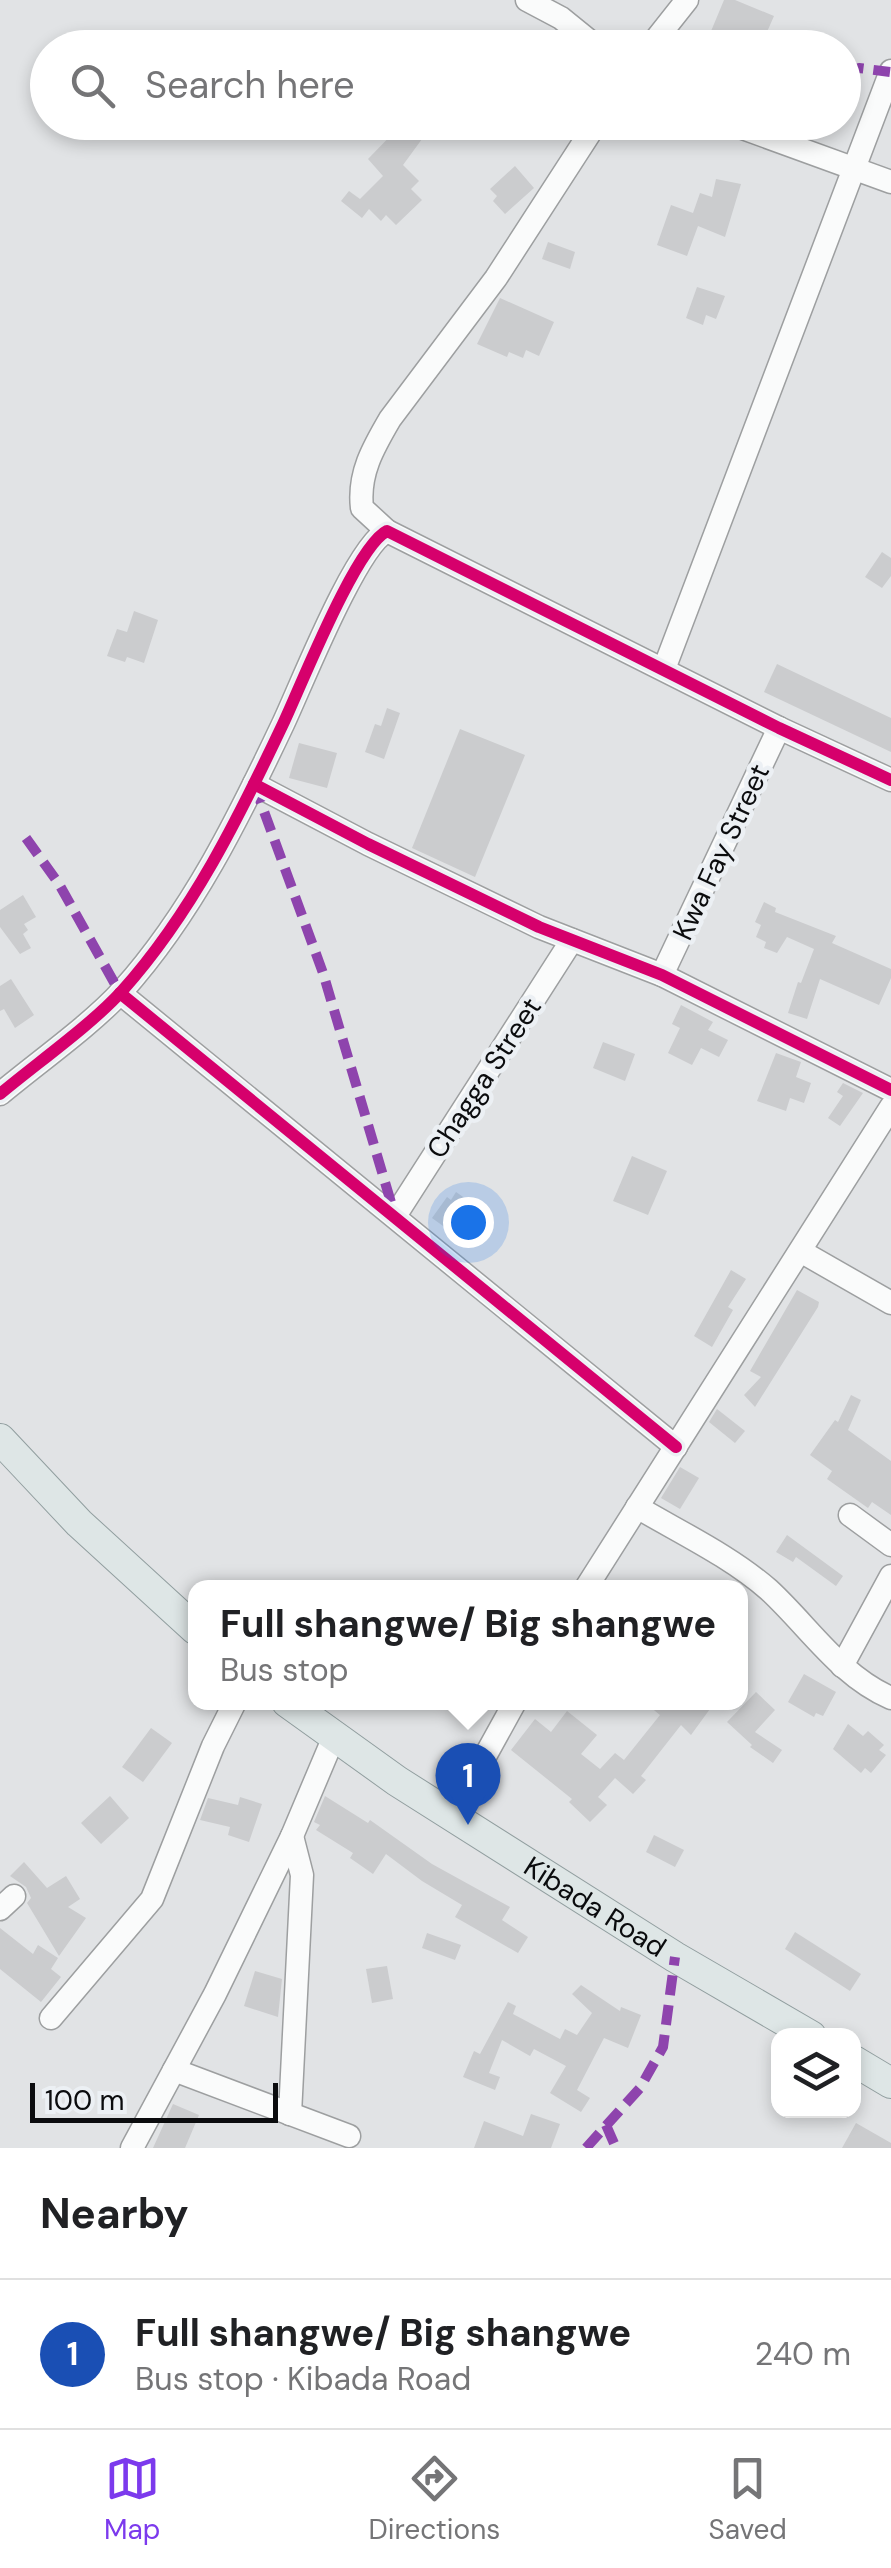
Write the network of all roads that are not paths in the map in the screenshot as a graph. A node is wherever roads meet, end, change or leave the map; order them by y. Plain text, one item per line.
1 (527, 0) edge
2 (687, 0) edge
3 (575, 30) edge
4 (663, 30) edge
5 (891, 70) edge
6 (585, 140) edge
7 (775, 140) edge
8 (854, 169) junction
9 (891, 182) edge
10 (387, 531) junction
11 (664, 670) junction
12 (779, 728) junction
13 (891, 780) edge
14 (254, 784) junction
15 (572, 940) junction
16 (662, 976) junction
17 (120, 994) junction
18 (891, 1090) edge
19 (0, 1094) edge
20 (891, 1107) edge
21 (395, 1216) junction
22 (802, 1252) junction
23 (891, 1302) edge
24 (0, 1439) edge
25 (676, 1447) junction
26 (636, 1507) junction
27 (850, 1515) dead end
28 (891, 1545) edge
29 (891, 1576) edge
30 (591, 1580) edge
31 (188, 1622) edge
32 (842, 1666) junction
33 (891, 1698) edge
34 (231, 1710) edge
35 (296, 1710) edge
36 (510, 1710) edge
37 (333, 1738) junction
38 (452, 1816) junction
39 (292, 1836) junction
40 (51, 2018) dead end
41 (796, 2028) edge
42 (861, 2065) edge
43 (174, 2070) junction
44 (891, 2083) edge
45 (290, 2114) junction
46 (349, 2136) dead end
47 (132, 2148) edge

1 - 3 street
2 - 4 street
5 - 8 street
6 - 10 street
7 - 8 street
8 - 9 street
8 - 11 street
10 - 11 street
10 - 14 street
11 - 12 street
12 - 13 street
12 - 16 street, Kwa Fay Street
14 - 15 street
14 - 17 street
15 - 16 street
15 - 21 street, Chagga Street
16 - 18 street
17 - 19 street
17 - 21 street
20 - 22 street
21 - 25 street
22 - 23 street
22 - 25 street
24 - 31 main road
25 - 26 street
26 - 30 street
26 - 32 street
27 - 28 street
29 - 32 street
32 - 33 street
34 - 40 street
35 - 37 main road, Kibada Road
36 - 38 street
37 - 38 main road, Kibada Road
37 - 39 street
38 - 41 main road, Kibada Road
39 - 43 street
39 - 45 street
42 - 44 main road
43 - 45 street
43 - 47 street
45 - 46 street

